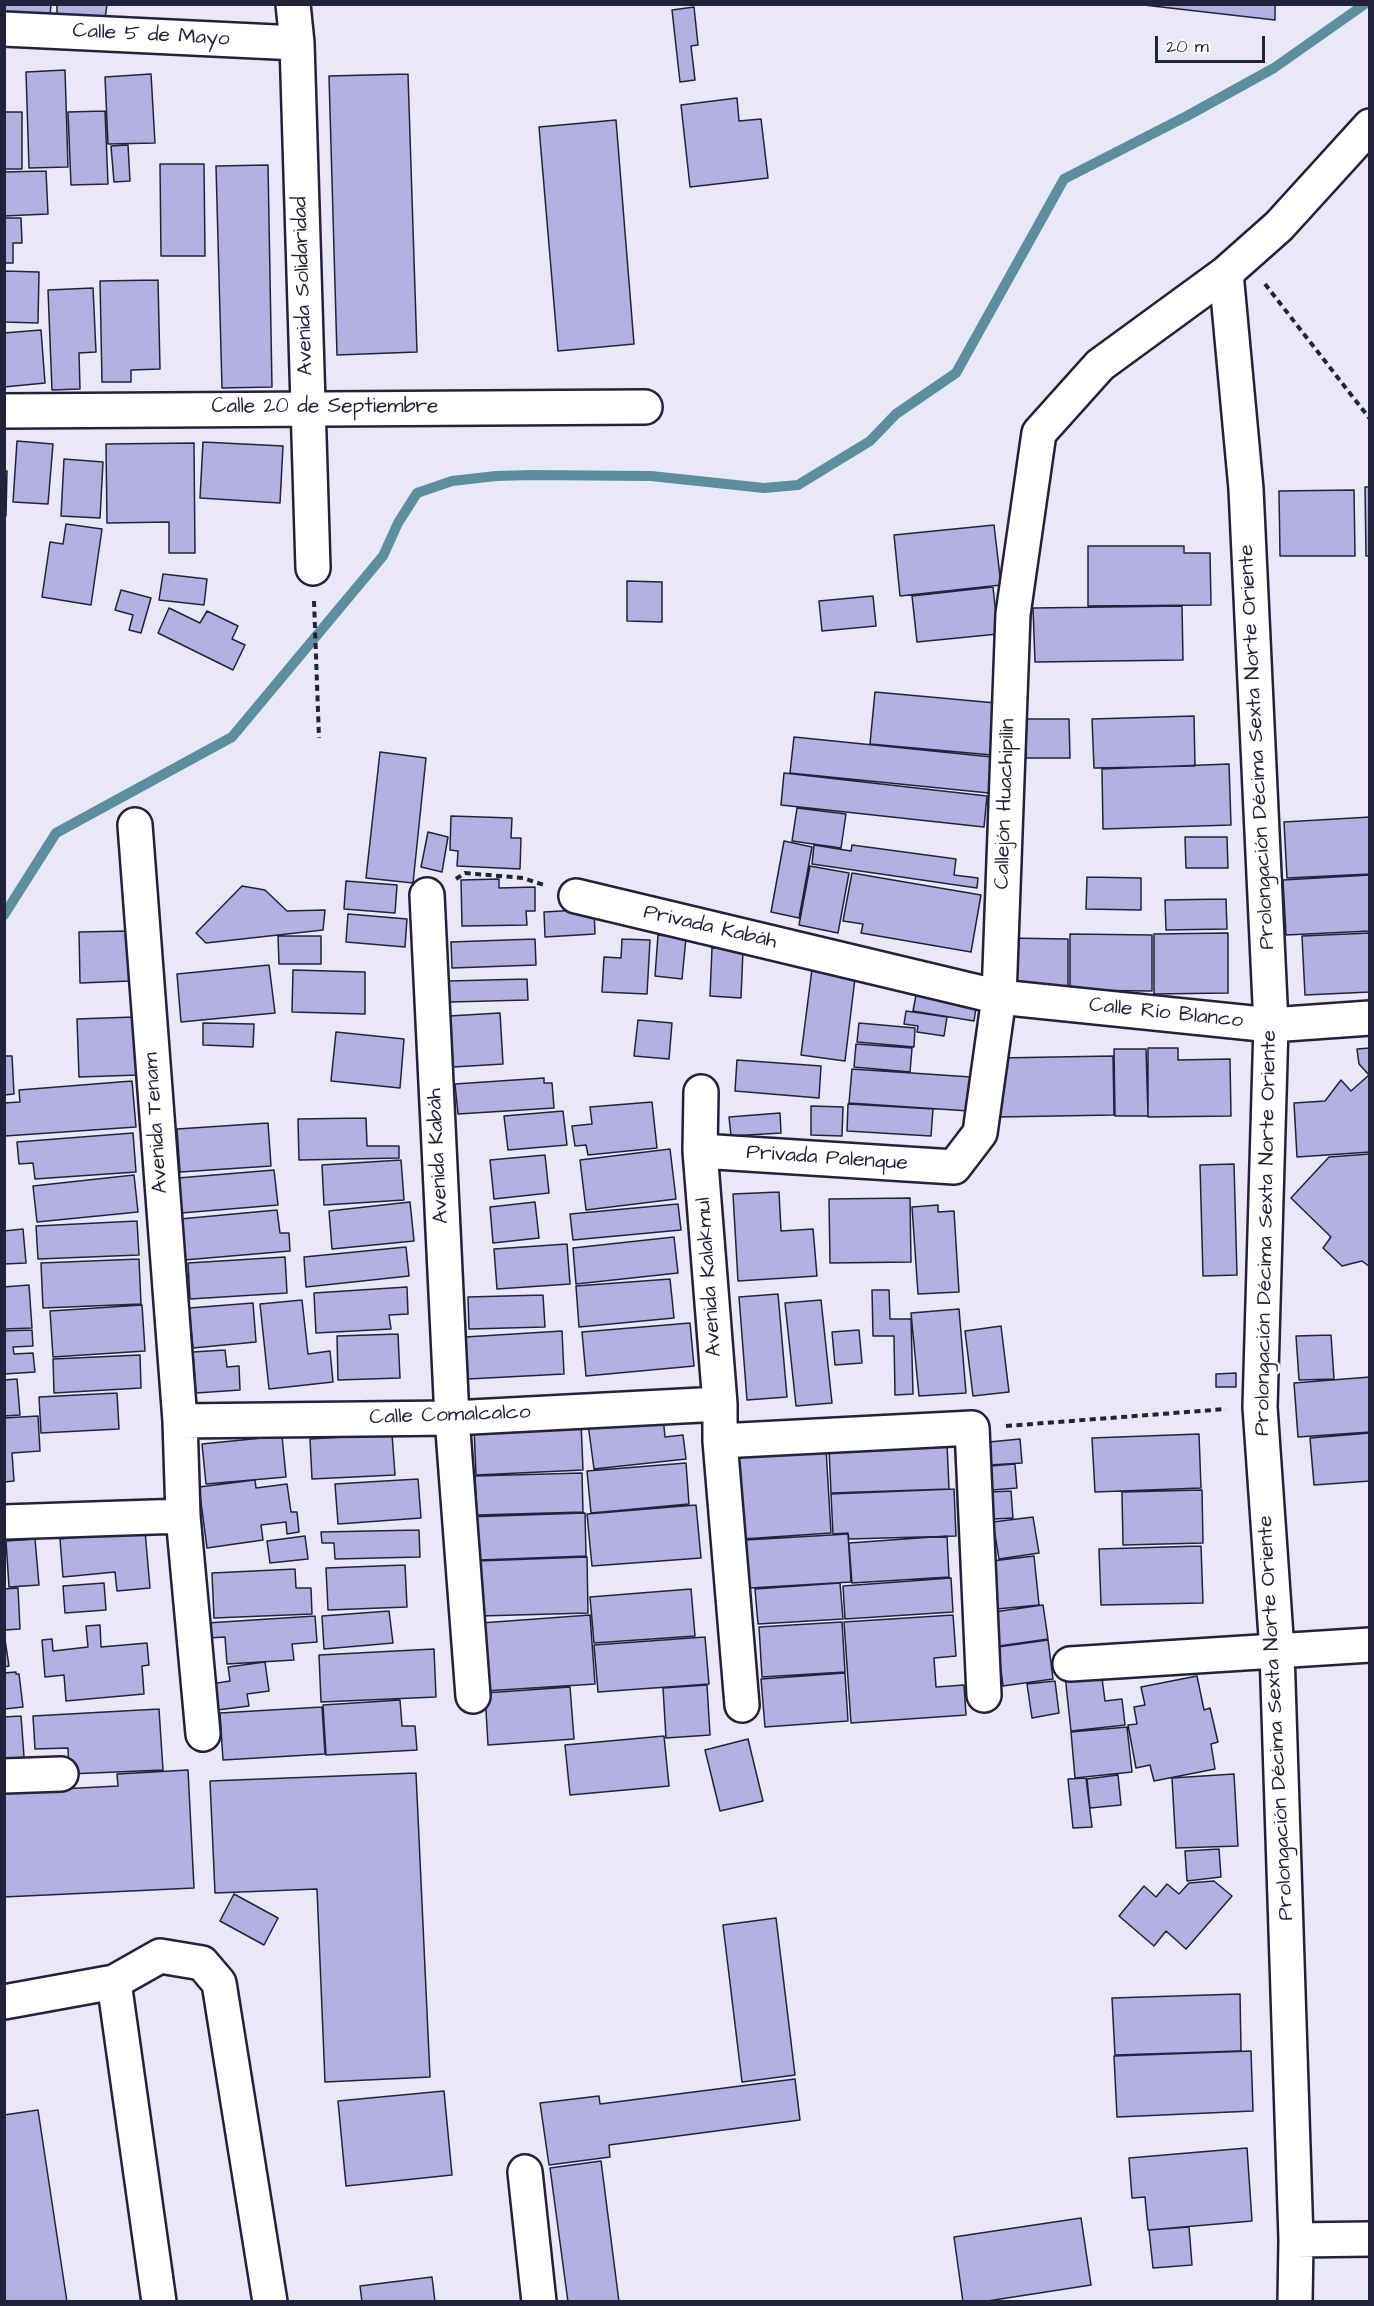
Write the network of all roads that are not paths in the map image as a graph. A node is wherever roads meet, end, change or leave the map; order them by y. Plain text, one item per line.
1 (293, 4) edge
2 (4, 29) edge
3 (297, 43) junction
4 (1370, 126) edge
5 (1235, 265) junction
6 (645, 407) dead end
7 (308, 408) junction
8 (4, 411) edge
9 (313, 583) road end
10 (135, 825) dead end
11 (427, 895) road end
12 (576, 896) road end
13 (999, 997) junction
14 (1370, 1018) edge
15 (1272, 1025) junction
16 (701, 1092) dead end
17 (700, 1151) junction
18 (954, 1167) joint
19 (720, 1404) junction
20 (452, 1418) junction
21 (180, 1421) junction
22 (720, 1441) junction
23 (183, 1516) junction
24 (4, 1522) edge
25 (1370, 1645) edge
26 (1277, 1651) junction
27 (1070, 1664) dead end
28 (984, 1695) dead end
29 (473, 1696) dead end
30 (742, 1705) dead end
31 (203, 1734) dead end
32 (61, 1774) dead end
33 (4, 1776) edge
34 (114, 1982) junction
35 (4, 2002) edge
36 (525, 2172) dead end
37 (1296, 2240) junction
38 (1370, 2240) edge
39 (159, 2301) edge
40 (270, 2301) edge
41 (539, 2301) edge
42 (1295, 2301) edge

1 - 3 street, Avenida Solidaridad
2 - 3 street, Calle 5 de Mayo
3 - 7 street, Avenida Solidaridad
4 - 5 street
5 - 13 street, Callejón Huachipilin
5 - 15 street, Prolongación Décima Sexta Norte Oriente
6 - 7 street, Calle 20 de Septiembre
7 - 8 street, Calle 20 de Septiembre
7 - 9 street, Avenida Solidaridad
10 - 21 street, Avenida Tenam
11 - 20 street, Avenida Kabáh
12 - 13 street, Privada Kabáh
13 - 15 street, Calle Río Blanco
13 - 18 street, Callejón Huachipilin
14 - 15 street, Calle Río Blanco
15 - 26 street, Prolongación Décima Sexta Norte Oriente
16 - 17 street, Avenida Kalakmul
17 - 18 street, Privada Palenque
17 - 19 street, Avenida Kalakmul
19 - 20 street, Calle Comalcalco
19 - 22 street, Avenida Kalakmul
20 - 21 street, Calle Comalcalco
20 - 29 street, Avenida Kabáh
21 - 23 street, Avenida Tenam
22 - 28 street
22 - 30 street, Avenida Kalakmul
23 - 24 street
23 - 31 street, Avenida Tenam
25 - 26 street
26 - 27 street
26 - 37 street, Prolongación Décima Sexta Norte Oriente
32 - 33 street
34 - 35 street
34 - 39 street
34 - 40 street
36 - 41 street
37 - 38 street
37 - 42 street, Prolongación Décima Sexta Norte Oriente

